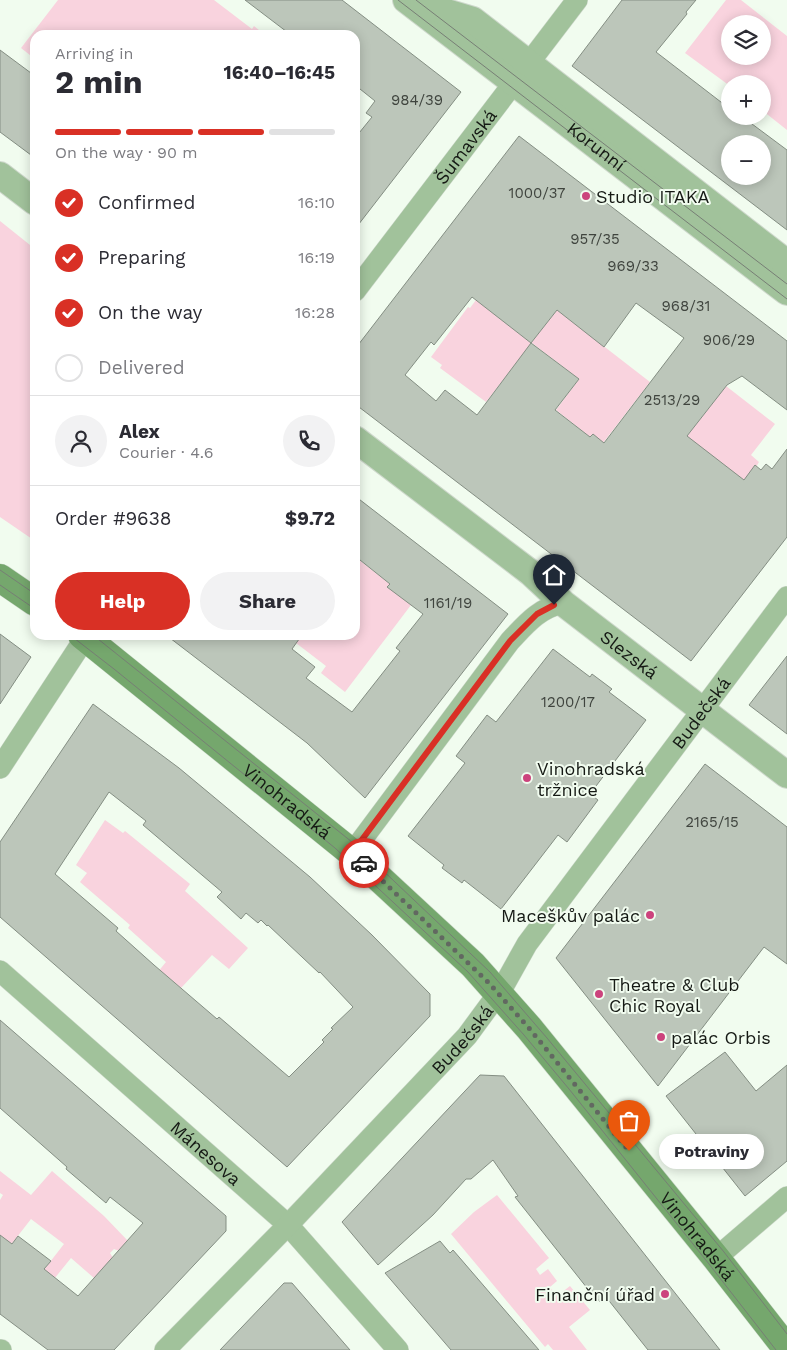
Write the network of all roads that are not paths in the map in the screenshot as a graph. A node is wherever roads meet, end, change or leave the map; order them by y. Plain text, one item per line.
1 (407, 0) edge
2 (577, 0) edge
3 (521, 73) junction
4 (0, 175) edge
5 (30, 198) edge
6 (787, 263) edge
7 (360, 284) edge
8 (787, 292) edge
9 (360, 443) edge
10 (0, 578) edge
11 (787, 597) edge
12 (30, 599) edge
13 (563, 603) junction
14 (82, 640) edge
15 (90, 640) edge
16 (702, 710) junction
17 (0, 768) edge
18 (787, 775) edge
19 (352, 853) junction
20 (0, 971) edge
21 (499, 993) junction
22 (787, 1197) edge
23 (288, 1225) junction
24 (716, 1258) junction
25 (787, 1349) edge
26 (165, 1350) edge
27 (398, 1350) edge

1 - 3 street, Korunní
2 - 3 street, Šumavská
3 - 6 street, Korunní
3 - 7 street, Šumavská
3 - 8 street, Korunní
4 - 5 street
9 - 13 street, Slezská
10 - 12 main road
11 - 16 street, Budečská
13 - 16 street, Slezská
13 - 19 street
14 - 17 street
15 - 19 main road, Vinohradská
16 - 18 street, Slezská
16 - 21 street, Budečská
19 - 21 main road, Vinohradská
20 - 23 street, Mánesova
21 - 23 street, Budečská
21 - 24 main road, Vinohradská
22 - 24 street
23 - 26 street, Budečská
23 - 27 street, Mánesova
24 - 25 main road, Vinohradská

